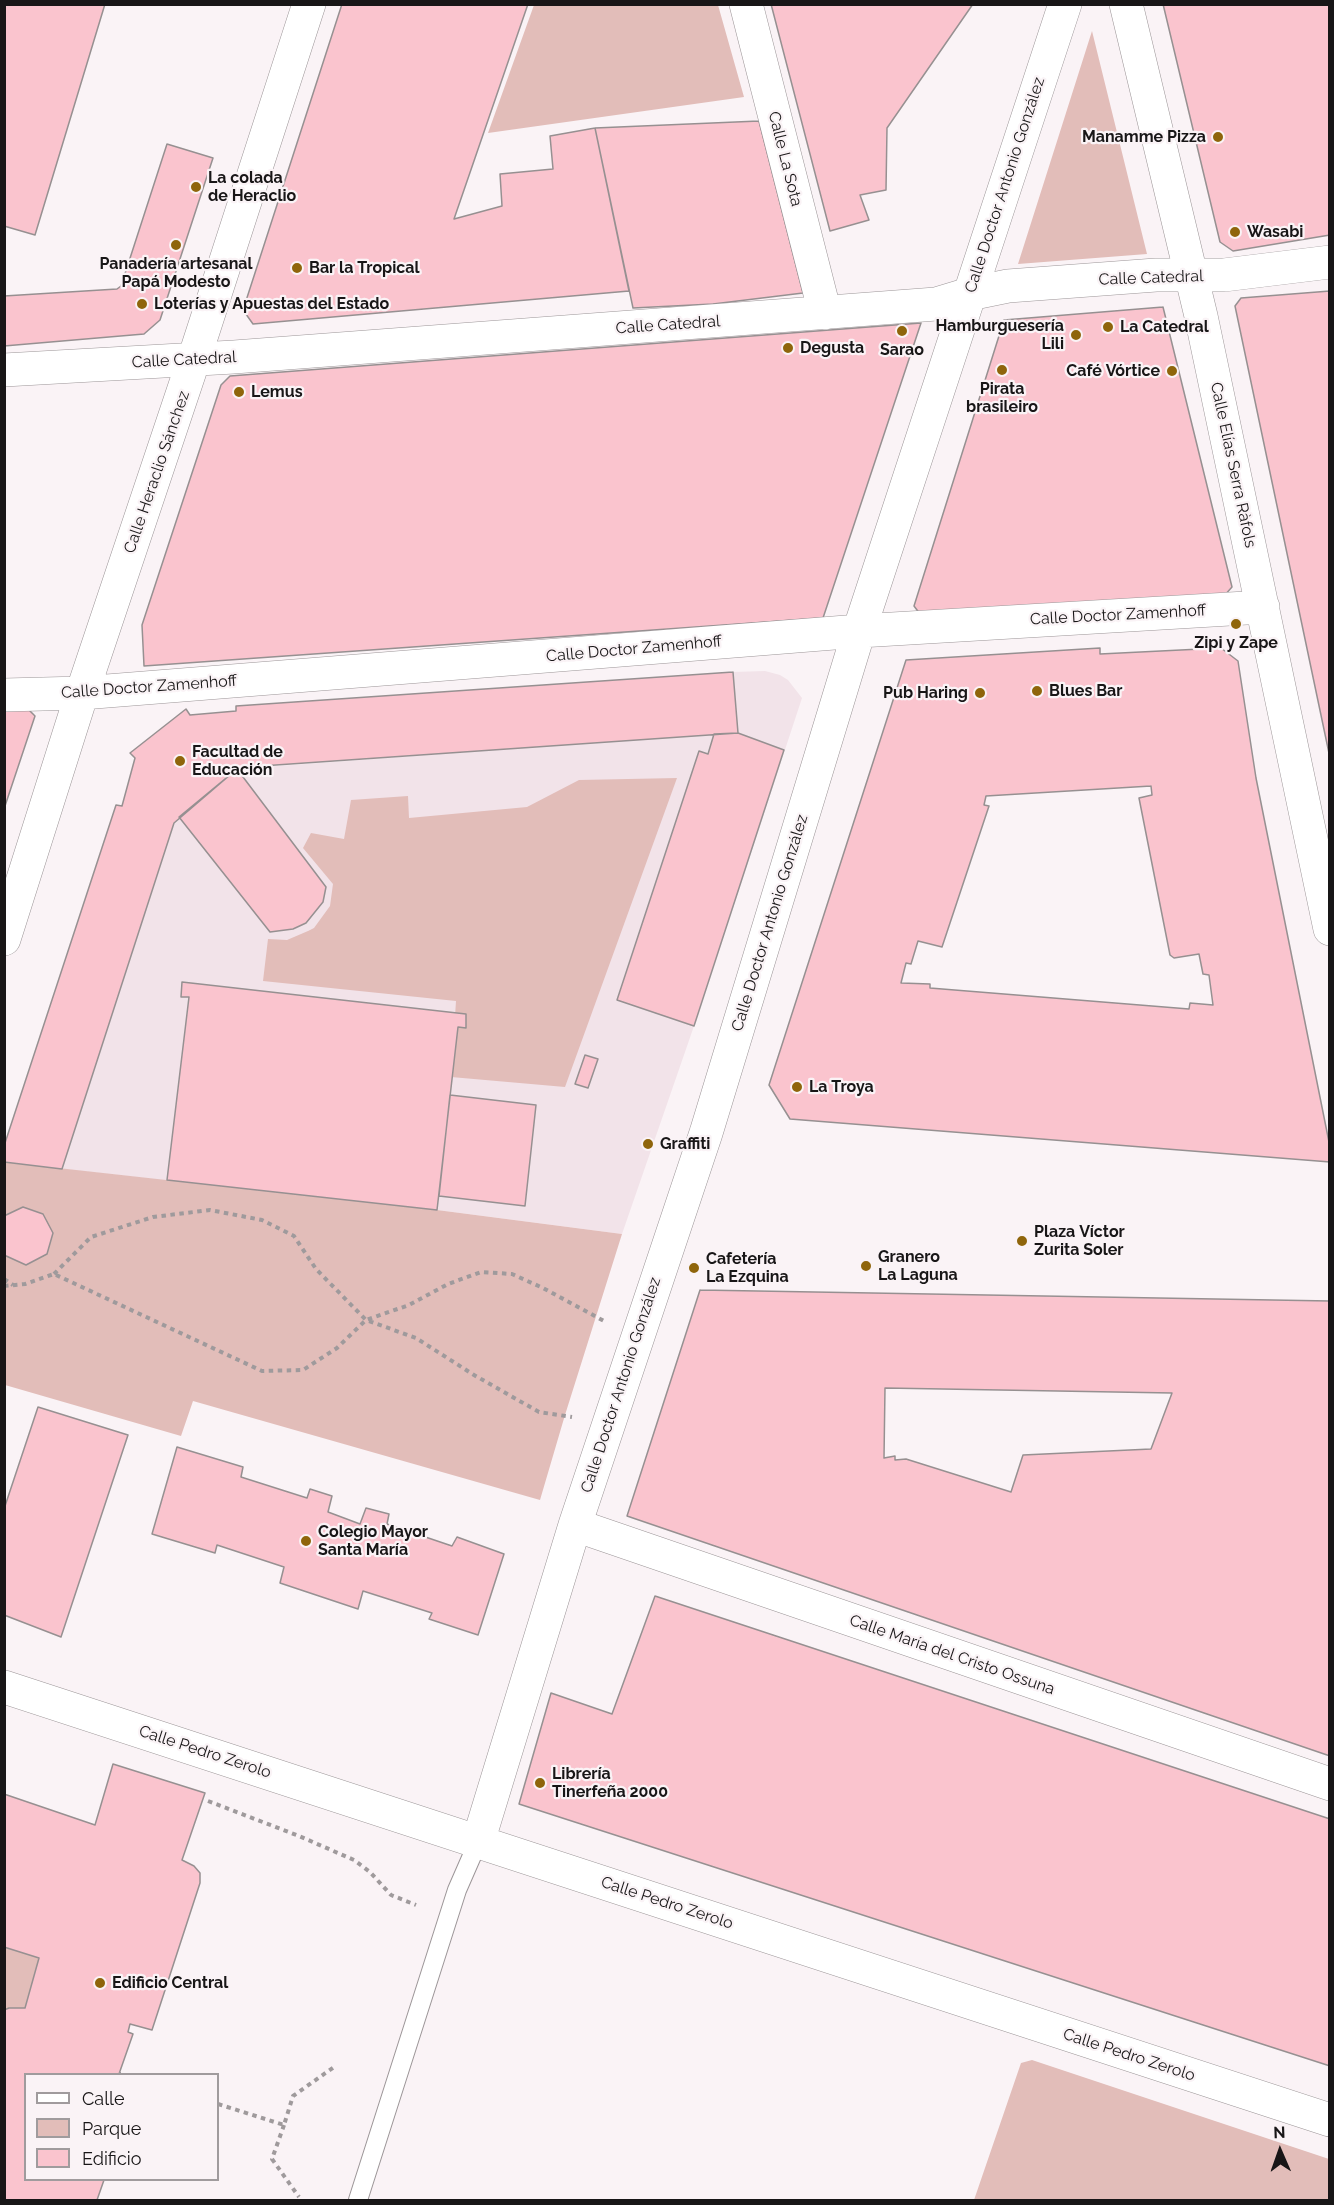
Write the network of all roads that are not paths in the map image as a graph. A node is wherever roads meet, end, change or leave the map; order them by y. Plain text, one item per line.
1 (309, 4) edge
2 (746, 4) edge
3 (1065, 4) edge
4 (1126, 4) edge
5 (1329, 262) edge
6 (1192, 276) junction
7 (969, 294) junction
8 (825, 313) junction
9 (194, 359) junction
10 (4, 370) edge
11 (1263, 607) junction
12 (859, 631) junction
13 (82, 693) junction
14 (4, 695) edge
15 (1329, 929) edge
16 (4, 939) edge
17 (575, 1526) junction
18 (4, 1687) edge
19 (1329, 1784) edge
20 (478, 1842) junction
21 (1329, 2120) edge
22 (358, 2200) edge

1 - 9 street, Calle Heraclio Sánchez
2 - 8 street, Calle La Sota
3 - 7 street, Calle Doctor Antonio González
4 - 6 street, Calle Elías Serra Ràfols
5 - 6 street, Calle Catedral
6 - 7 street, Calle Catedral
6 - 11 street, Calle Elías Serra Ràfols
7 - 8 street, Calle Catedral
7 - 12 street, Calle Doctor Antonio González
8 - 9 street, Calle Catedral
9 - 10 street, Calle Catedral
9 - 13 street, Calle Heraclio Sánchez
11 - 12 street, Calle Doctor Zamenhoff
11 - 15 street, Calle Elías Serra Ràfols
12 - 13 street, Calle Doctor Zamenhoff
12 - 17 street, Calle Doctor Antonio González
13 - 14 street, Calle Doctor Zamenhoff
13 - 16 street, Calle Heraclio Sánchez
17 - 19 street, Calle María del Cristo Ossuna
17 - 20 street, Calle Doctor Antonio González
18 - 20 street, Calle Pedro Zerolo
20 - 21 street, Calle Pedro Zerolo
20 - 22 lane

